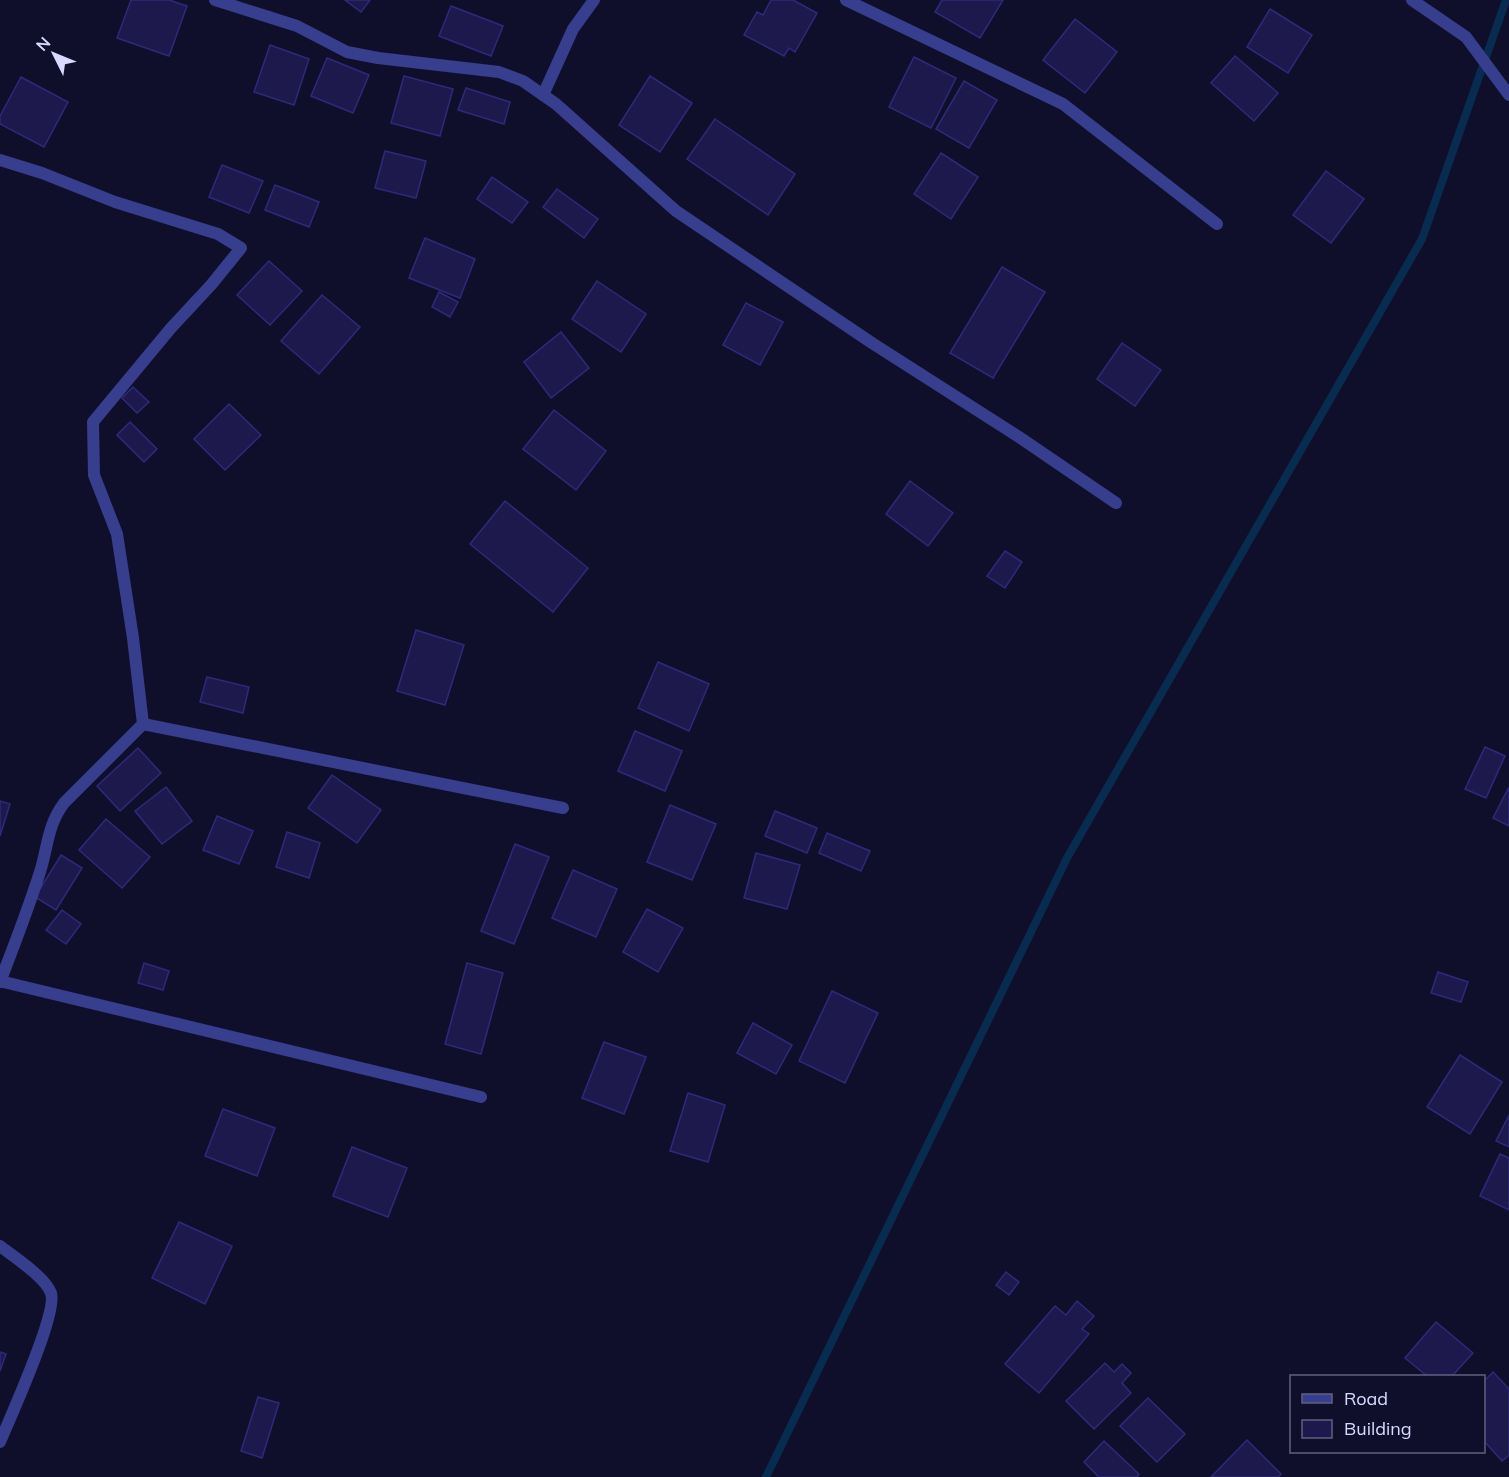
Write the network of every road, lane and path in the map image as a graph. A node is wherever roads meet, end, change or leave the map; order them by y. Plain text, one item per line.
1 (215, 0) edge
2 (594, 0) edge
3 (846, 0) edge
4 (1412, 0) edge
5 (543, 95) junction
6 (1509, 95) edge
7 (0, 160) edge
8 (1217, 224) dead end
9 (1116, 503) dead end
10 (143, 724) junction
11 (563, 808) dead end
12 (0, 981) edge
13 (481, 1097) dead end
14 (0, 1246) edge
15 (0, 1442) edge

1 - 5 street
2 - 5 street
3 - 8 street
4 - 6 street
5 - 9 street
7 - 10 street
10 - 11 street
10 - 12 street
12 - 13 street
14 - 15 street

